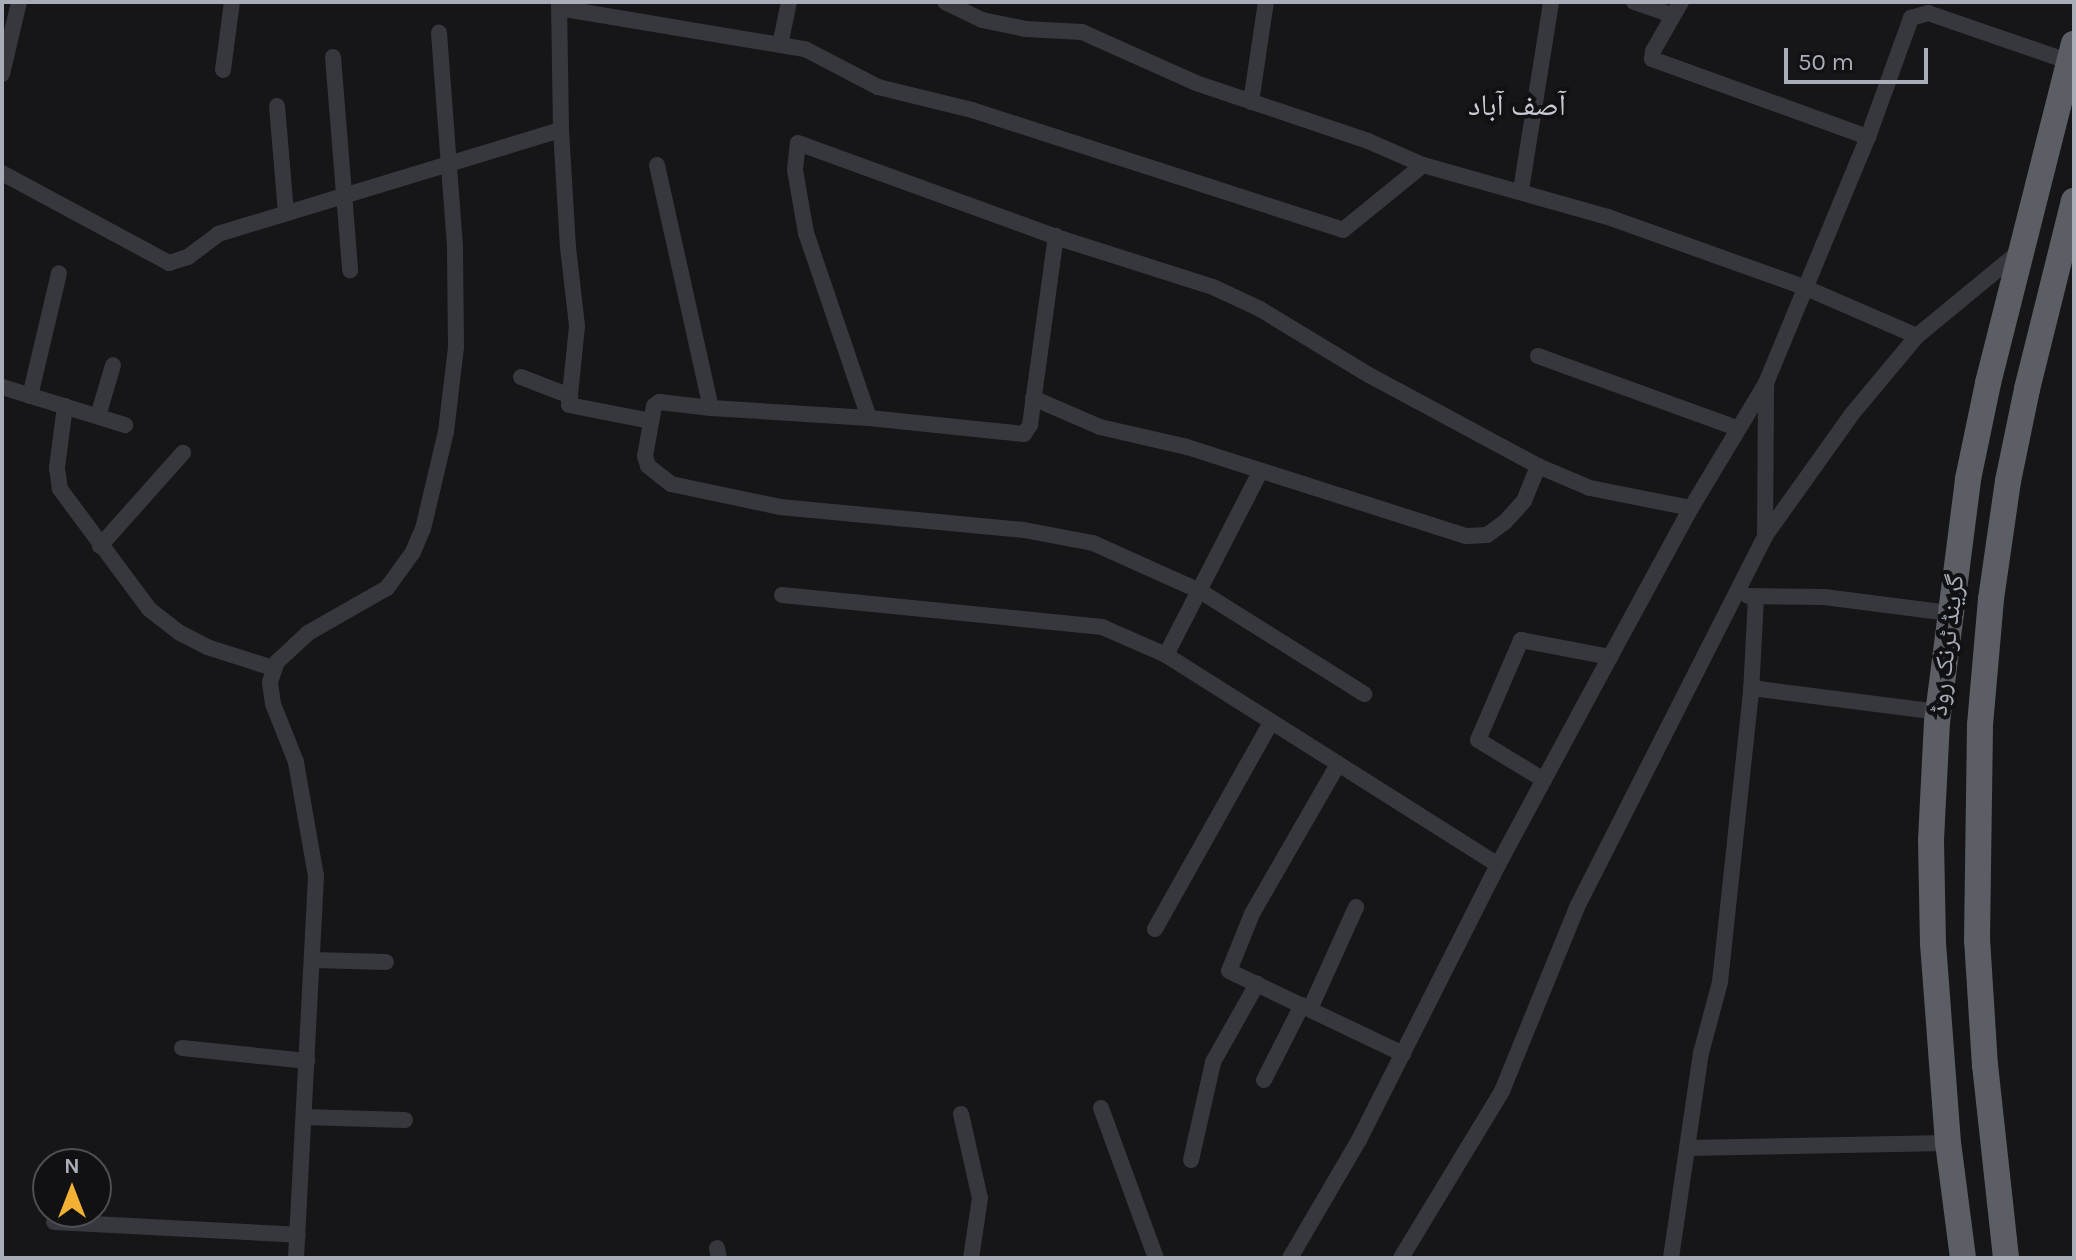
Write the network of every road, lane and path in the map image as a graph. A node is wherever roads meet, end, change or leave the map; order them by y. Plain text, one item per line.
1 (19, 2) edge
2 (232, 2) edge
3 (789, 2) edge
4 (945, 2) edge
5 (987, 2) edge
6 (1266, 2) edge
7 (1551, 2) edge
8 (1634, 2) edge
9 (559, 5) edge
10 (1676, 8) edge
11 (982, 20) junction
12 (439, 33) dead end
13 (780, 45) junction
14 (2072, 53) edge
15 (333, 57) dead end
16 (223, 70) dead end
17 (2, 74) edge
18 (1251, 102) junction
19 (277, 106) dead end
20 (561, 130) junction
21 (1868, 137) junction
22 (448, 164) junction
23 (657, 165) dead end
24 (1423, 165) junction
25 (2, 173) edge
26 (1521, 190) junction
27 (345, 195) junction
28 (2074, 201) edge
29 (286, 213) junction
30 (1056, 236) junction
31 (2021, 250) junction
32 (350, 270) dead end
33 (59, 273) dead end
34 (1806, 288) junction
35 (1917, 336) junction
36 (1538, 356) dead end
37 (113, 365) dead end
38 (521, 377) dead end
39 (1766, 383) junction
40 (2, 387) edge
41 (30, 396) junction
42 (570, 396) junction
43 (1033, 398) junction
44 (65, 406) junction
45 (711, 408) junction
46 (98, 416) junction
47 (869, 418) junction
48 (651, 421) junction
49 (125, 425) dead end
50 (1737, 428) junction
51 (183, 453) dead end
52 (1538, 466) junction
53 (1260, 472) junction
54 (1691, 508) junction
55 (1765, 536) junction
56 (100, 546) junction
57 (1200, 591) junction
58 (782, 595) dead end
59 (1756, 596) junction
60 (1733, 597) junction
61 (1949, 613) junction
62 (1166, 655) junction
63 (1610, 657) junction
64 (273, 668) junction
65 (1751, 688) junction
66 (1364, 694) dead end
67 (1938, 712) junction
68 (1270, 724) junction
69 (1337, 766) junction
70 (1544, 780) junction
71 (1498, 865) junction
72 (1356, 907) dead end
73 (1155, 929) dead end
74 (313, 960) junction
75 (386, 962) dead end
76 (1257, 984) junction
77 (1306, 1007) junction
78 (182, 1048) dead end
79 (1403, 1054) junction
80 (307, 1061) junction
81 (1264, 1080) dead end
82 (1101, 1108) dead end
83 (961, 1114) dead end
84 (304, 1117) junction
85 (405, 1120) dead end
86 (1948, 1143) junction
87 (1687, 1148) junction
88 (1191, 1160) dead end
89 (112, 1225) edge
90 (298, 1235) junction
91 (296, 1258) edge
92 (971, 1258) edge
93 (1156, 1258) edge
94 (1290, 1258) edge
95 (1401, 1258) edge
96 (1671, 1258) edge
97 (1963, 1258) edge
98 (2006, 1258) edge

1 - 17 street
2 - 16 street
3 - 13 street
4 - 11 street
5 - 11 street
6 - 18 street
7 - 26 street
8 - 10 street
9 - 13 street
9 - 20 street
10 - 21 street
11 - 18 street
12 - 22 street
13 - 24 street
14 - 21 street
14 - 31 highway, گرینڈ ٹرنک روڈ
15 - 27 street
18 - 24 street
19 - 29 street
20 - 22 street
20 - 42 street
21 - 34 street
22 - 27 street
22 - 64 street
23 - 45 street
24 - 26 street
25 - 29 street
26 - 34 street
27 - 29 street
27 - 32 street
28 - 98 highway, گرینڈ ٹرنک روڈ
30 - 43 street
30 - 47 street
30 - 52 street
31 - 35 street
31 - 61 highway, گرینڈ ٹرنک روڈ
33 - 41 street
34 - 35 street
34 - 39 street
35 - 55 street
36 - 50 street
37 - 46 street
38 - 42 street
39 - 50 street
39 - 55 street
40 - 41 street
41 - 44 street
42 - 48 street
43 - 47 street
43 - 53 street
44 - 46 street
44 - 56 street
45 - 47 street
45 - 48 street
46 - 49 street
48 - 57 street
50 - 54 street
51 - 56 street
52 - 53 street
52 - 54 street
53 - 57 street
54 - 63 street
55 - 60 street
56 - 64 street
57 - 62 street
57 - 66 street
58 - 62 street
59 - 60 street
59 - 61 street
59 - 65 street
60 - 95 street
61 - 67 highway, گرینڈ ٹرنک روڈ
62 - 68 street
63 - 70 street
63 - 70 street
64 - 74 street
65 - 67 street
65 - 87 street
67 - 86 highway, گرینڈ ٹرنک روڈ
68 - 69 street
68 - 73 street
69 - 71 street
69 - 76 street
70 - 71 street
71 - 79 street
72 - 77 street
74 - 75 street
74 - 80 street
76 - 77 street
76 - 88 street
77 - 79 street
77 - 81 street
78 - 80 street
79 - 94 street
80 - 84 street
82 - 93 street
83 - 92 street
84 - 85 street
84 - 90 street
86 - 87 street
86 - 97 highway, گرینڈ ٹرنک روڈ
87 - 96 street
89 - 90 street
90 - 91 street

